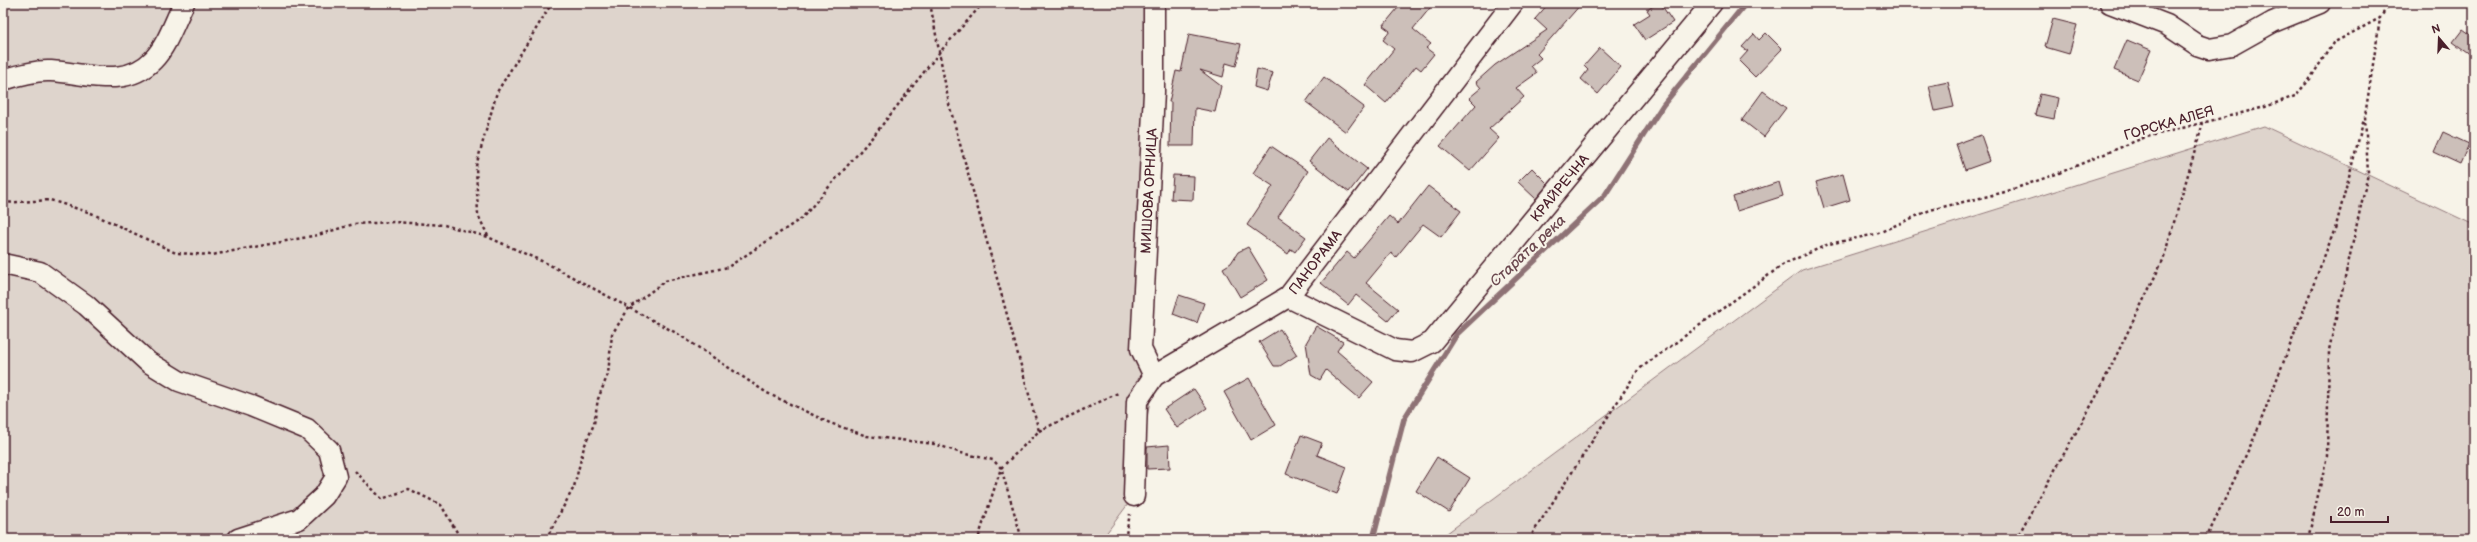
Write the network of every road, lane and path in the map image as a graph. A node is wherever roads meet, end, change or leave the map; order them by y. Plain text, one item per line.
1 (184, 3) edge
2 (552, 3) edge
3 (930, 3) edge
4 (983, 3) edge
5 (1154, 3) edge
6 (1513, 3) edge
7 (1712, 3) edge
8 (2110, 3) edge
9 (2320, 3) edge
10 (2390, 3) edge
11 (2380, 18) junction
12 (939, 53) junction
13 (3, 80) edge
14 (2365, 116) junction
15 (2203, 123) junction
16 (3, 203) edge
17 (488, 237) junction
18 (3, 264) edge
19 (1288, 297) junction
20 (629, 308) junction
21 (1154, 376) junction
22 (1125, 389) dead end
23 (1039, 431) junction
24 (1001, 468) junction
25 (354, 470) dead end
26 (1134, 496) joint
27 (238, 539) edge
28 (461, 539) edge
29 (546, 539) edge
30 (978, 539) edge
31 (1022, 539) edge
32 (1125, 539) edge
33 (1529, 539) edge
34 (2016, 539) edge
35 (2206, 539) edge
36 (2308, 539) edge

1 - 13 street
2 - 17 path
3 - 12 path
4 - 12 path
5 - 21 street, МИШОВА ОРНИЦА
6 - 19 street, ПАНОРАМА
7 - 19 street, КРАЙРЕЧНА
8 - 9 street
10 - 11 path, ГОРСКА АЛЕЯ
11 - 14 path
11 - 15 path, ГОРСКА АЛЕЯ
12 - 20 path
12 - 23 path
14 - 35 path
14 - 36 path
15 - 33 path, ГОРСКА АЛЕЯ
15 - 34 path
16 - 17 path
17 - 20 path
18 - 27 street
19 - 21 street, ПАНОРАМА
20 - 24 path
20 - 29 path
21 - 26 street, ПАНОРАМА
22 - 23 path
23 - 24 path
24 - 30 path
24 - 31 path
25 - 28 path
26 - 32 path

